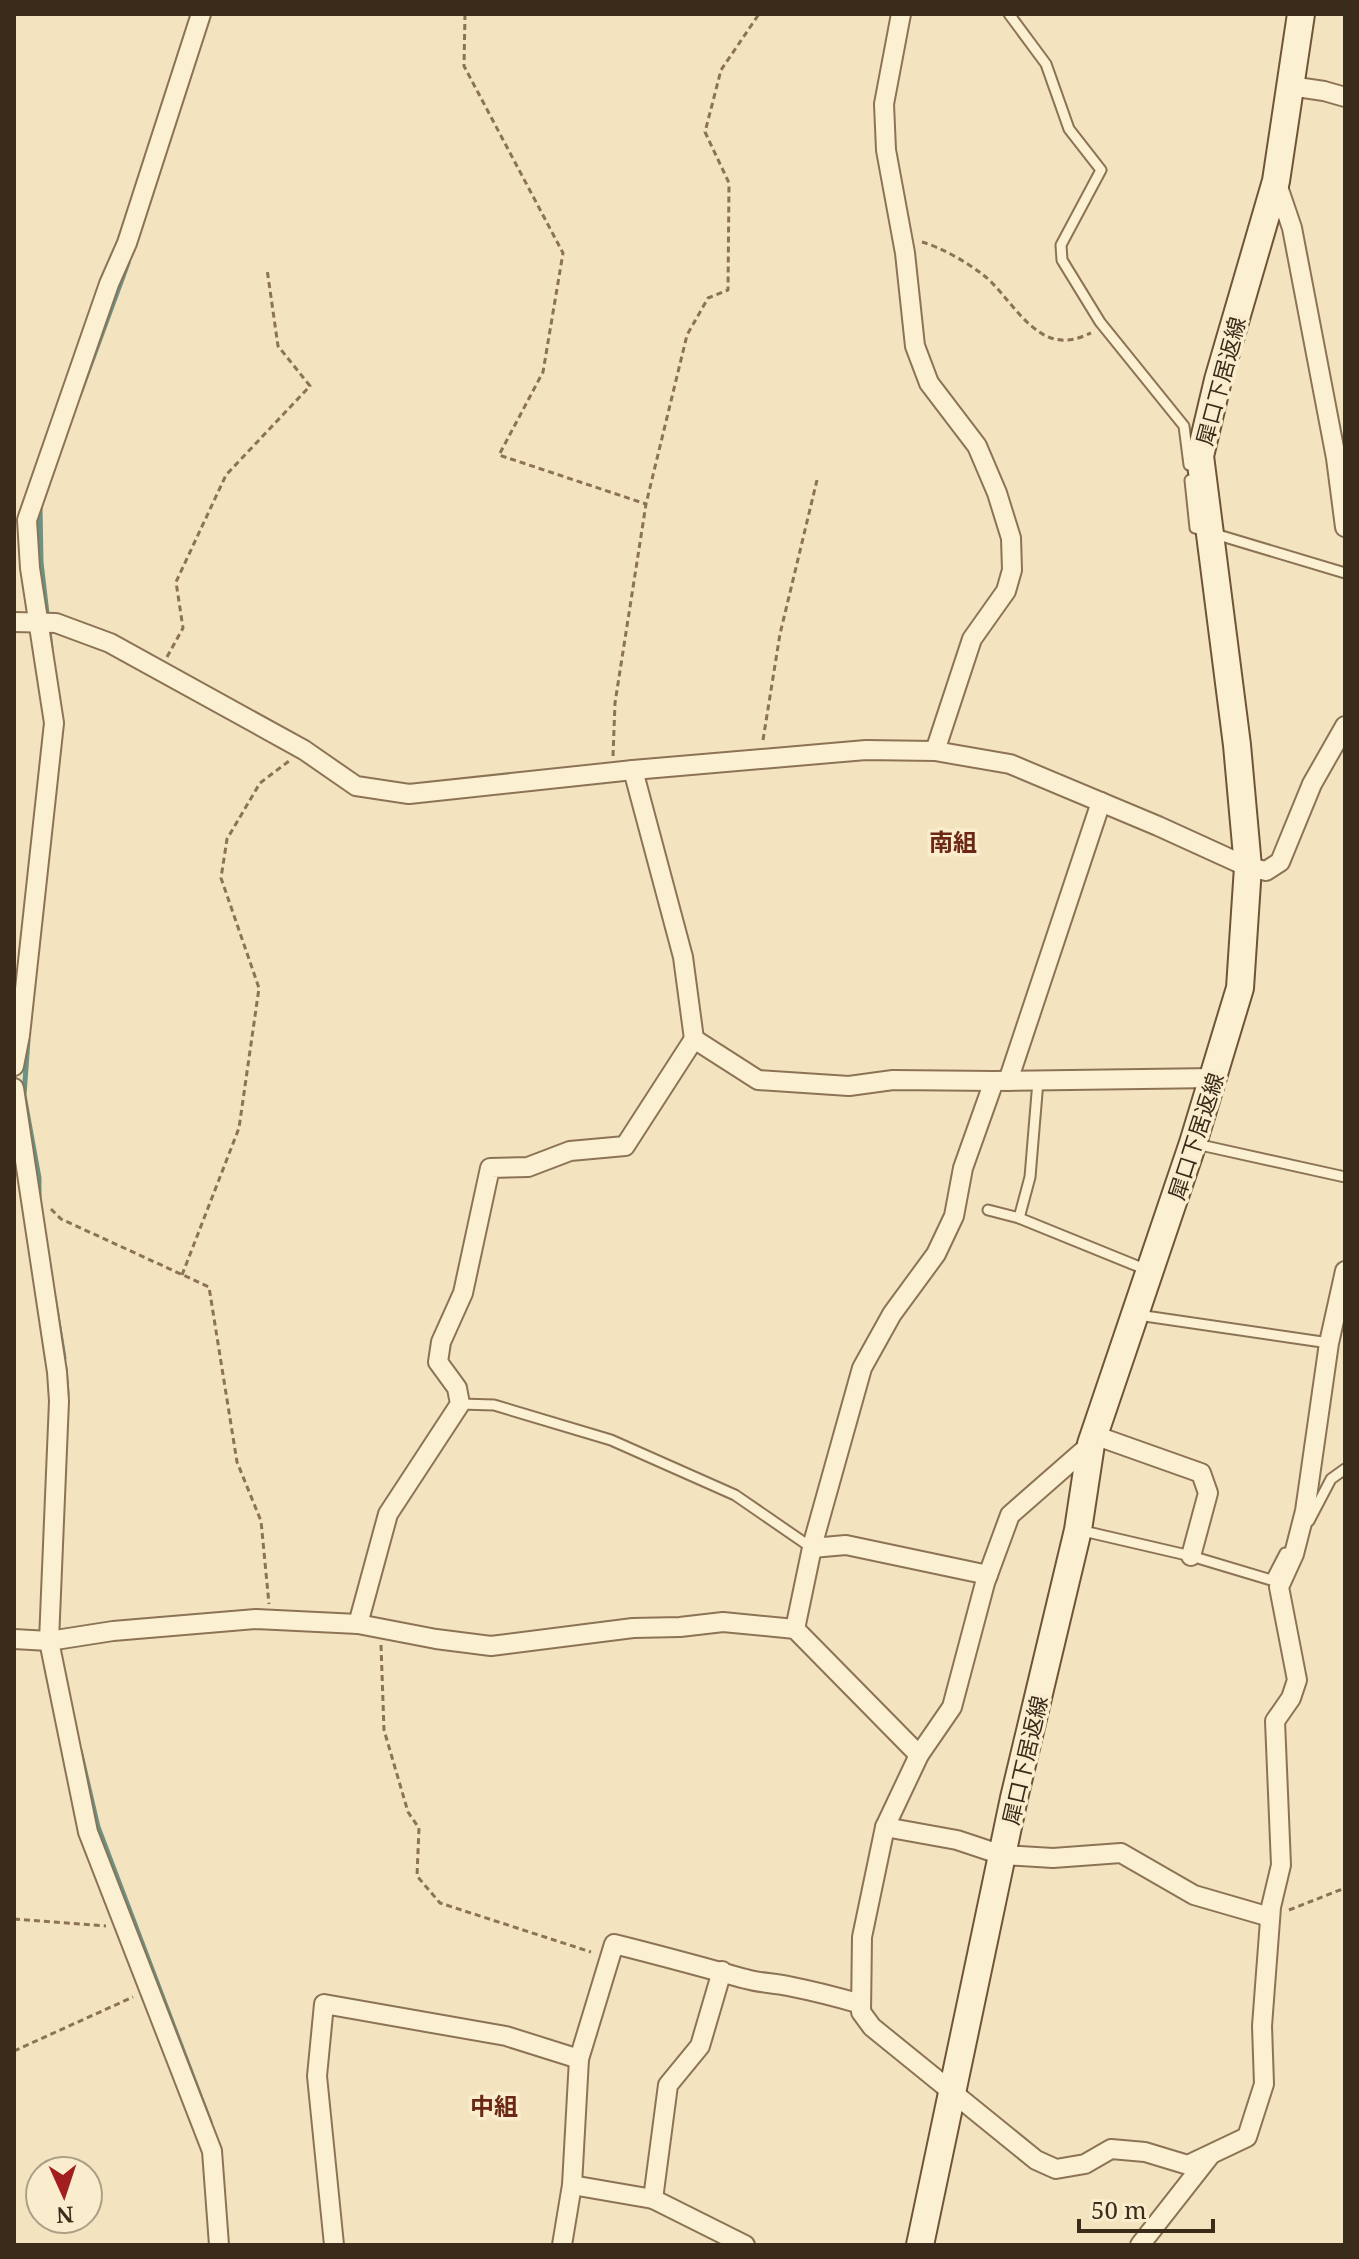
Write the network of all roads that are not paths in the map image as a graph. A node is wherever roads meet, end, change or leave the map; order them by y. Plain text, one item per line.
1 (201, 14) edge
2 (901, 14) edge
3 (1009, 14) edge
4 (1301, 14) edge
5 (1290, 86) junction
6 (1345, 97) edge
7 (1276, 181) junction
8 (1345, 527) edge
9 (1209, 532) junction
10 (1345, 573) edge
11 (14, 622) edge
12 (47, 623) junction
13 (1345, 726) edge
14 (935, 751) junction
15 (633, 770) junction
16 (1101, 802) junction
17 (1248, 867) junction
18 (694, 1039) junction
19 (14, 1066) edge
20 (1214, 1078) junction
21 (1001, 1081) junction
22 (1038, 1081) junction
23 (14, 1088) edge
24 (1193, 1143) junction
25 (1345, 1177) edge
26 (988, 1210) dead end
27 (1019, 1218) junction
28 (1150, 1271) junction
29 (1345, 1271) edge
30 (1135, 1315) junction
31 (1329, 1343) junction
32 (460, 1404) junction
33 (1092, 1439) junction
34 (1345, 1469) edge
35 (1302, 1522) junction
36 (1078, 1530) junction
37 (1297, 1545) junction
38 (812, 1548) junction
39 (1191, 1556) junction
40 (988, 1575) junction
41 (358, 1624) junction
42 (795, 1629) junction
43 (14, 1639) edge
44 (49, 1641) junction
45 (919, 1755) junction
46 (885, 1827) junction
47 (1002, 1855) junction
48 (1270, 1917) junction
49 (722, 1971) junction
50 (861, 2004) junction
51 (579, 2059) junction
52 (953, 2092) junction
53 (1209, 2157) junction
54 (572, 2185) junction
55 (653, 2199) junction
56 (219, 2245) edge
57 (334, 2245) edge
58 (562, 2245) edge
59 (745, 2245) edge
60 (920, 2245) edge
61 (1140, 2245) edge

1 - 12 street
2 - 14 street
3 - 9 lane
4 - 5 main road, 犀口下居返線
5 - 6 street
5 - 7 main road, 犀口下居返線
7 - 8 street
7 - 9 main road, 犀口下居返線
9 - 10 lane
9 - 17 main road, 犀口下居返線
11 - 12 street
12 - 15 street
12 - 19 street
13 - 17 street
14 - 15 street
14 - 16 street
15 - 18 street
16 - 17 street
16 - 21 street
17 - 20 main road, 犀口下居返線
18 - 21 street
18 - 32 street
20 - 22 street
20 - 24 main road, 犀口下居返線
21 - 22 street
21 - 38 street
22 - 27 lane
23 - 44 street
24 - 25 lane
24 - 28 main road, 犀口下居返線
26 - 27 lane
27 - 28 lane
28 - 30 main road, 犀口下居返線
29 - 31 street
30 - 31 lane
30 - 33 main road, 犀口下居返線
31 - 35 street
32 - 38 lane
32 - 41 street
33 - 36 main road, 犀口下居返線
33 - 39 street
33 - 40 street
34 - 37 lane
35 - 37 street
35 - 39 lane
36 - 39 lane
36 - 47 main road, 犀口下居返線
37 - 48 street
38 - 40 street
38 - 42 street
40 - 45 street
41 - 42 street
41 - 44 street
42 - 45 street
43 - 44 street
44 - 56 street
45 - 46 street
46 - 47 street
46 - 50 street
47 - 48 street
47 - 52 main road, 犀口下居返線
48 - 53 street
49 - 50 street
49 - 51 street
49 - 55 street
50 - 52 street
51 - 54 street
51 - 57 street
52 - 53 street
52 - 60 main road, 犀口下居返線
53 - 61 street
54 - 55 street
54 - 58 street
55 - 59 street

